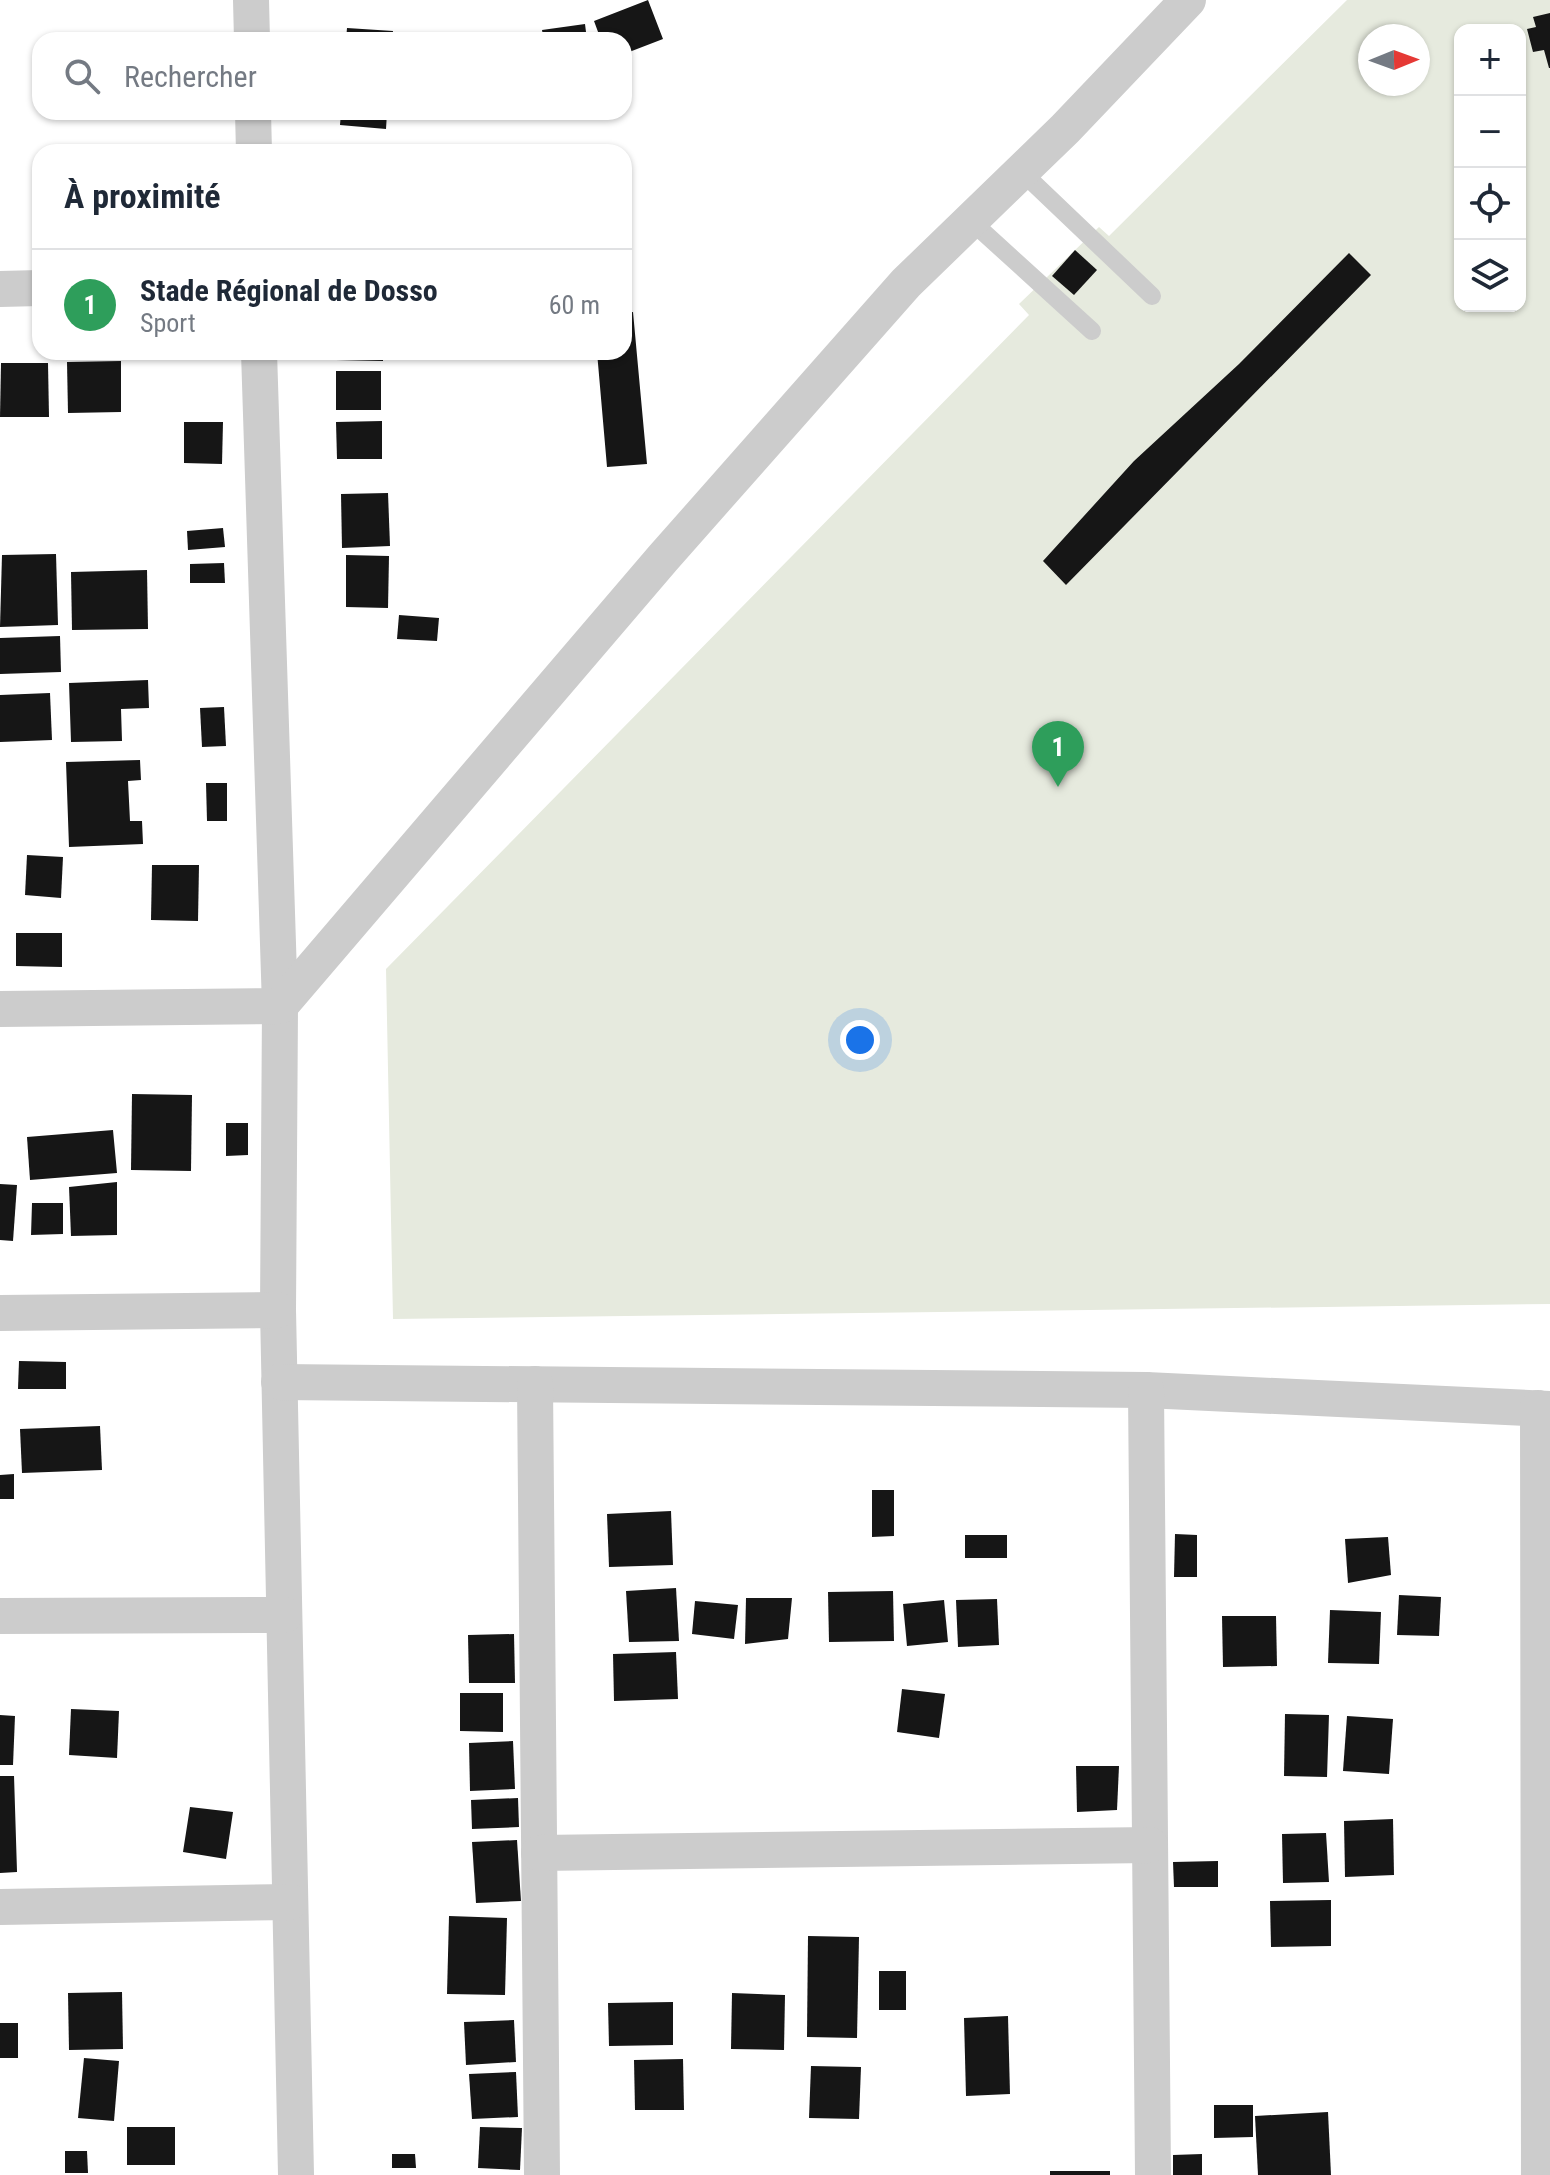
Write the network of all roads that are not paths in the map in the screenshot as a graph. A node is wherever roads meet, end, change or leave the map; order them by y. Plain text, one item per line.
1 (251, 0) edge
2 (1184, 1) edge
3 (252, 32) edge
4 (253, 120) edge
5 (254, 144) edge
6 (1021, 171) junction
7 (970, 220) junction
8 (32, 288) edge
9 (0, 289) edge
10 (1152, 296) dead end
11 (1092, 331) dead end
12 (259, 360) edge
13 (280, 1006) junction
14 (0, 1009) edge
15 (278, 1310) junction
16 (0, 1313) edge
17 (279, 1382) junction
18 (535, 1384) junction
19 (1146, 1390) junction
20 (1544, 1408) edge
21 (284, 1615) junction
22 (0, 1616) edge
23 (1150, 1845) junction
24 (539, 1853) junction
25 (1544, 1859) edge
26 (290, 1902) junction
27 (0, 1907) edge
28 (296, 2175) edge
29 (542, 2175) edge
30 (1153, 2175) edge
31 (1539, 2175) edge

1 - 3 street
2 - 6 street
4 - 5 street
6 - 7 street
6 - 10 lane
7 - 11 lane
7 - 13 street
8 - 9 street
12 - 13 street
13 - 14 street
13 - 15 street
15 - 16 street
15 - 17 street
17 - 18 street
17 - 21 street
18 - 19 street
18 - 24 street
19 - 20 street
19 - 23 street
20 - 25 street
21 - 22 street
21 - 26 street
23 - 24 street
23 - 30 street
24 - 29 street
25 - 31 street
26 - 27 street
26 - 28 street

